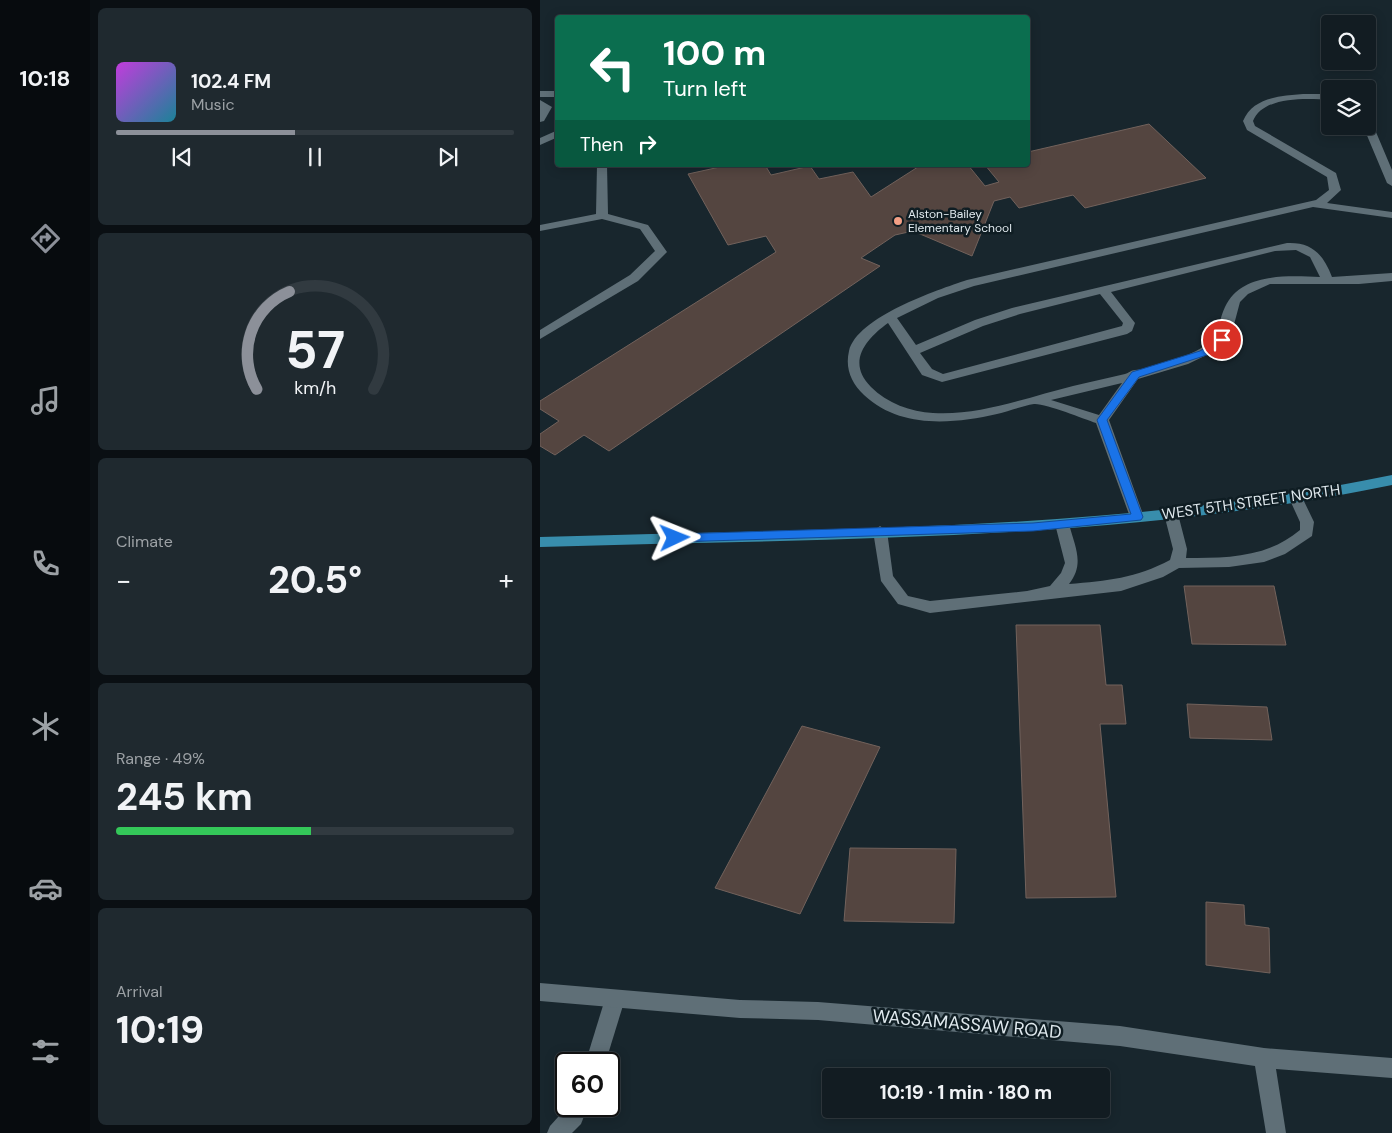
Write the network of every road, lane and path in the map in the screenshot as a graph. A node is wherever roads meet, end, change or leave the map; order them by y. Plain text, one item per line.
1 (540, 94) edge
2 (555, 94) edge
3 (1321, 97) edge
4 (540, 103) edge
5 (540, 119) edge
6 (555, 134) edge
7 (1372, 135) edge
8 (540, 142) edge
9 (602, 167) edge
10 (1392, 183) edge
11 (1314, 204) junction
12 (1392, 215) edge
13 (602, 216) junction
14 (540, 228) edge
15 (1392, 277) edge
16 (1327, 280) junction
17 (1103, 290) junction
18 (890, 316) junction
19 (540, 335) edge
20 (913, 352) junction
21 (1135, 374) junction
22 (1035, 399) junction
23 (1102, 420) junction
24 (1392, 480) edge
25 (1296, 498) junction
26 (1171, 514) junction
27 (1137, 517) junction
28 (1062, 524) junction
29 (880, 532) junction
30 (540, 542) edge
31 (1177, 563) junction
32 (1055, 591) junction
33 (540, 992) edge
34 (615, 999) junction
35 (598, 1052) edge
36 (1264, 1058) junction
37 (1392, 1068) edge
38 (574, 1117) edge
39 (557, 1133) edge
40 (1276, 1133) edge

1 - 2 street
3 - 11 street
4 - 5 street
6 - 8 street
7 - 10 street
9 - 13 street
11 - 12 street
11 - 18 street
13 - 14 street
13 - 19 street
15 - 16 street
16 - 17 street
16 - 21 street
17 - 20 street
17 - 20 street
18 - 20 street
18 - 22 street
21 - 22 street
21 - 23 street
22 - 23 street
23 - 27 street
24 - 25 main road, WEST 5TH STREET NORTH
25 - 26 main road, WEST 5TH STREET NORTH
25 - 31 street
26 - 27 main road, WEST 5TH STREET NORTH
26 - 31 street
27 - 28 main road, WEST 5TH STREET NORTH
28 - 29 main road, WEST 5TH STREET NORTH
28 - 32 street
29 - 30 main road, WEST 5TH STREET NORTH
29 - 32 street
31 - 32 street
33 - 34 street, WASSAMASSAW ROAD
34 - 35 street
34 - 36 street, WASSAMASSAW ROAD
36 - 37 street, WASSAMASSAW ROAD
36 - 40 street
38 - 39 street

